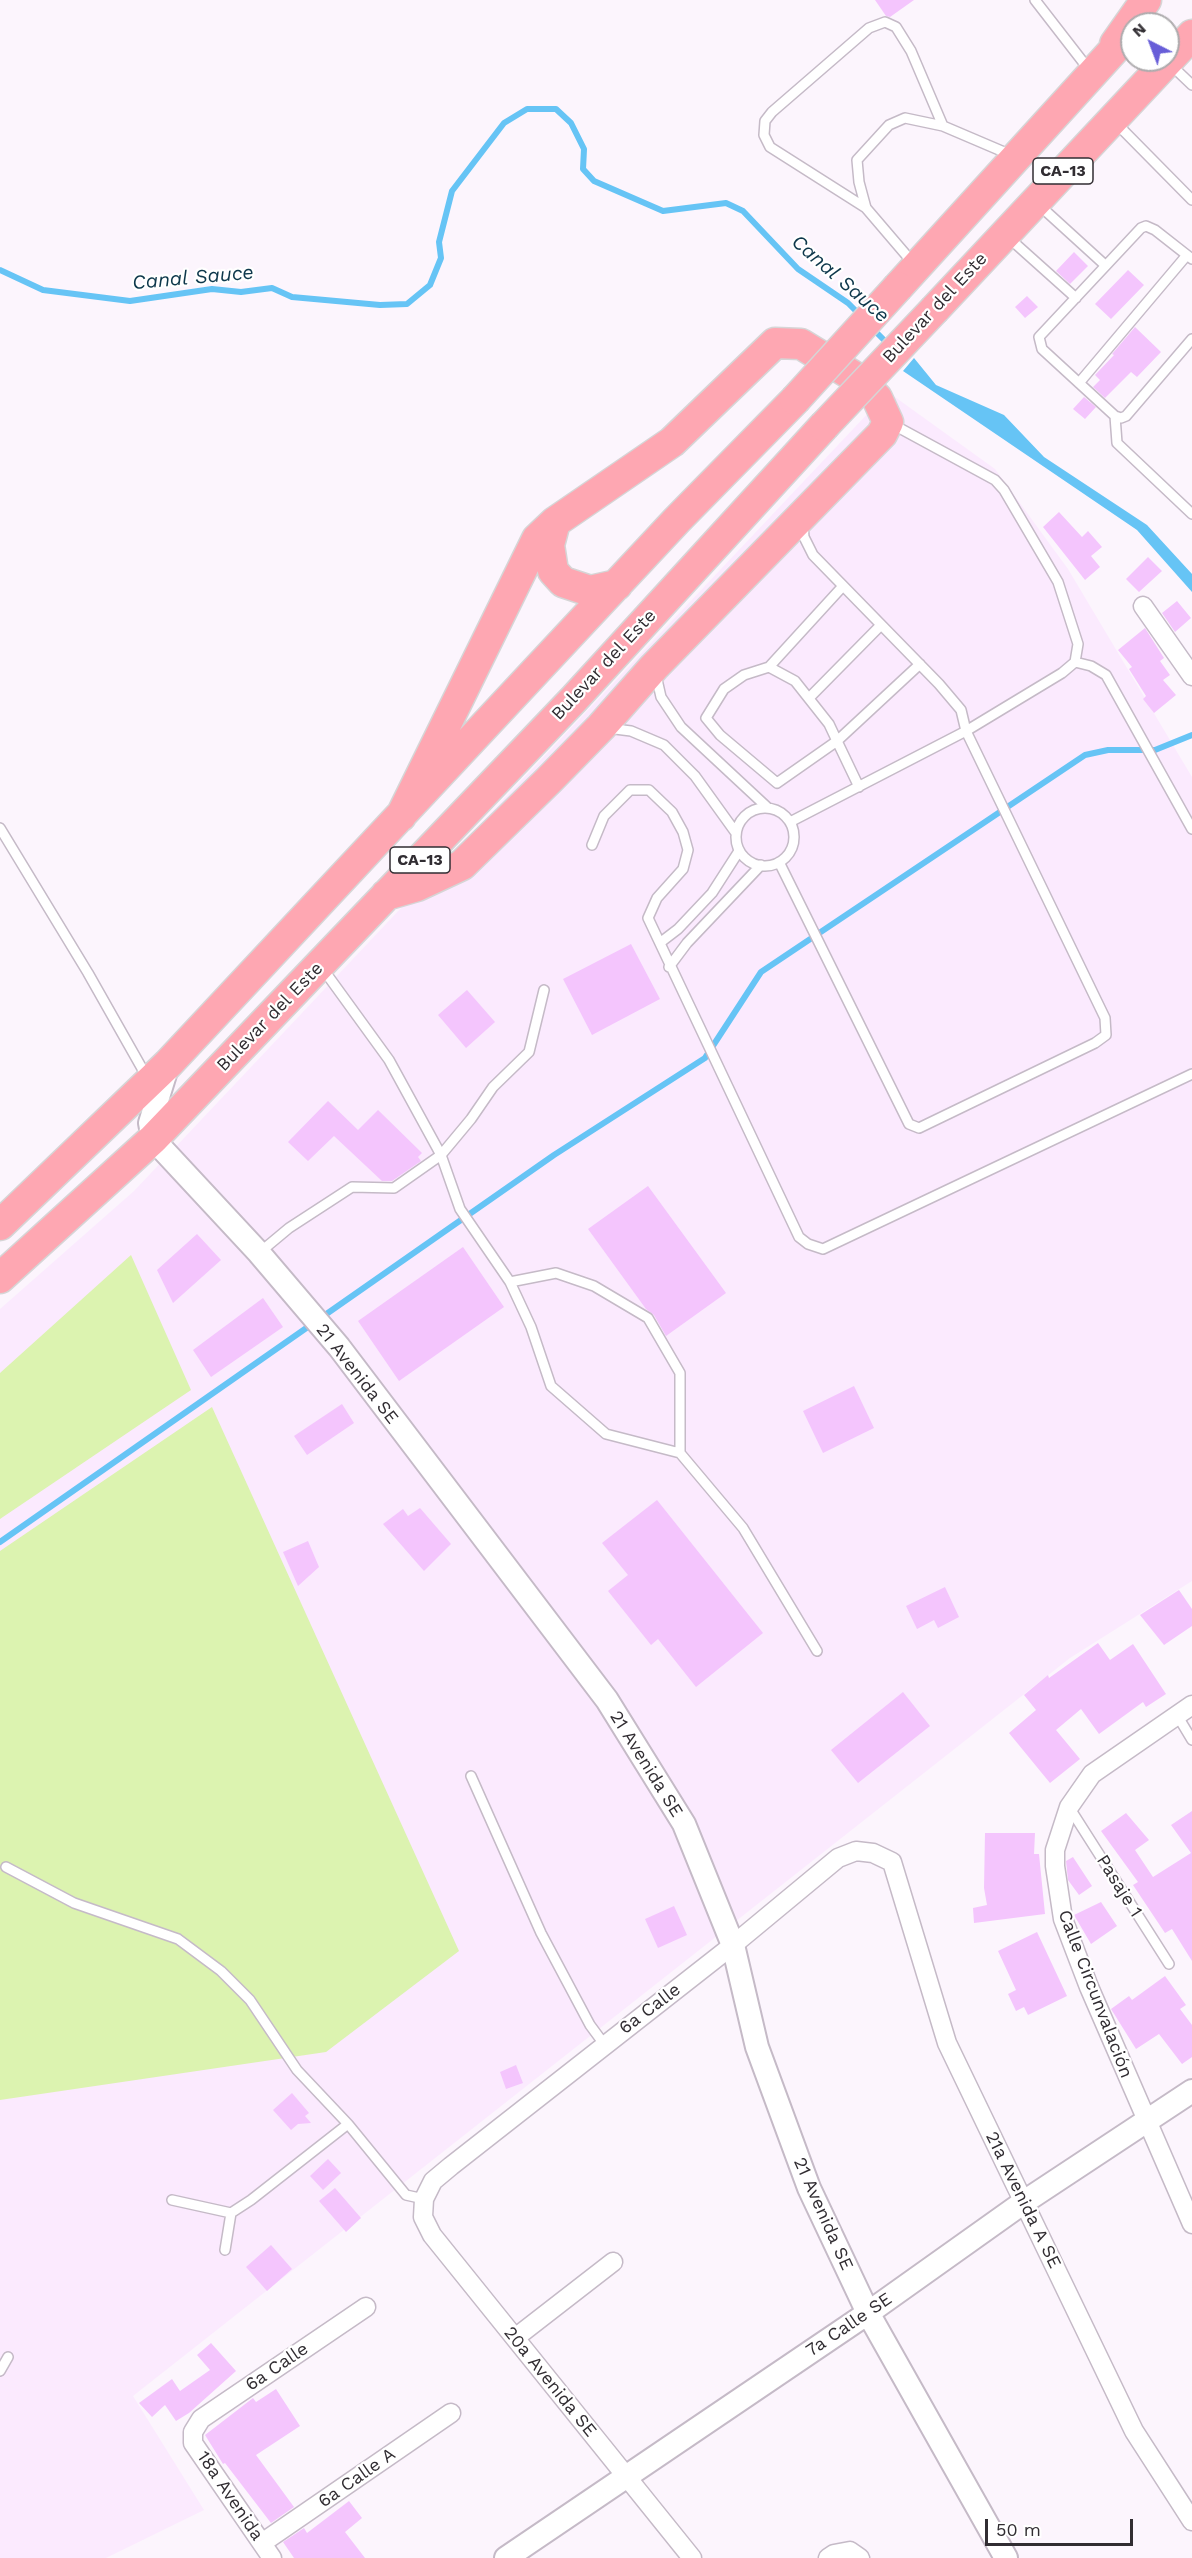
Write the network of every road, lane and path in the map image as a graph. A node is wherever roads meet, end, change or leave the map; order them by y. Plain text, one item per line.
1 (1035, 0) edge
2 (1146, 0) edge
3 (1162, 0) edge
4 (1150, 12) edge
5 (1192, 35) edge
6 (1120, 43) edge
7 (1180, 48) edge
8 (1097, 67) junction
9 (1158, 72) edge
10 (1178, 72) edge
11 (1192, 85) edge
12 (1112, 120) junction
13 (943, 126) junction
14 (1018, 158) junction
15 (1192, 200) edge
16 (1035, 201) junction
17 (866, 208) junction
18 (1004, 234) junction
19 (1189, 257) edge
20 (1106, 265) junction
21 (908, 277) junction
22 (1076, 298) junction
23 (1192, 339) edge
24 (1079, 383) junction
25 (1115, 416) junction
26 (888, 422) junction
27 (787, 467) junction
28 (1192, 514) edge
29 (802, 519) junction
30 (555, 522) junction
31 (660, 538) junction
32 (617, 585) junction
33 (843, 586) junction
34 (1143, 606) dead end
35 (881, 625) junction
36 (1075, 662) junction
37 (920, 664) junction
38 (654, 667) junction
39 (769, 667) junction
40 (1192, 676) edge
41 (809, 698) junction
42 (601, 727) junction
43 (966, 730) junction
44 (837, 741) junction
45 (509, 765) junction
46 (859, 787) junction
47 (768, 808) junction
48 (401, 816) junction
49 (790, 822) junction
50 (0, 828) edge
51 (1192, 829) edge
52 (736, 833) junction
53 (592, 845) dead end
54 (739, 851) junction
55 (778, 862) junction
56 (761, 866) junction
57 (386, 895) junction
58 (661, 942) junction
59 (320, 965) junction
60 (669, 967) junction
61 (544, 990) dead end
62 (159, 1073) junction
63 (1192, 1074) edge
64 (153, 1139) junction
65 (441, 1155) junction
66 (0, 1225) edge
67 (259, 1253) junction
68 (0, 1278) edge
69 (510, 1282) junction
70 (680, 1453) junction
71 (817, 1651) dead end
72 (1192, 1705) edge
73 (1177, 1715) junction
74 (1192, 1740) edge
75 (471, 1776) dead end
76 (1069, 1808) junction
77 (892, 1862) joint
78 (6, 1867) dead end
79 (733, 1946) junction
80 (1169, 1964) dead end
81 (604, 2044) junction
82 (1192, 2091) edge
83 (1146, 2122) junction
84 (348, 2124) junction
85 (424, 2199) junction
86 (172, 2200) dead end
87 (1024, 2202) junction
88 (231, 2213) junction
89 (1192, 2224) edge
90 (225, 2250) dead end
91 (613, 2262) dead end
92 (366, 2307) dead end
93 (867, 2313) junction
94 (515, 2338) junction
95 (8, 2357) dead end
96 (0, 2371) edge
97 (451, 2413) dead end
98 (193, 2432) joint
99 (626, 2476) junction
100 (1192, 2521) edge
101 (267, 2551) edge
102 (506, 2558) edge
103 (692, 2558) edge
104 (828, 2558) edge
105 (860, 2558) edge
106 (1006, 2558) edge

1 - 8 lane
2 - 8 highway
3 - 4 highway
5 - 7 highway, Bulevar del Este / CA-13
6 - 8 highway, CA-13
8 - 14 highway, CA-13
9 - 12 highway, Bulevar del Este / CA-13
10 - 11 lane
12 - 15 lane
12 - 16 highway, Bulevar del Este / CA-13
13 - 14 lane
13 - 17 lane
13 - 17 lane
14 - 21 highway, CA-13
16 - 18 highway, Bulevar del Este / CA-13
16 - 20 lane
17 - 21 lane
18 - 22 lane
18 - 27 highway, Bulevar del Este / CA-13, bridge
19 - 20 lane
19 - 24 lane
20 - 22 lane
21 - 31 highway, CA-13, bridge
22 - 24 lane
23 - 25 lane
24 - 25 lane
25 - 28 lane
26 - 29 highway
26 - 30 highway
26 - 36 lane
27 - 38 highway
27 - 45 highway, Bulevar del Este / CA-13
29 - 33 lane
29 - 38 highway
30 - 32 highway
30 - 48 highway
31 - 32 highway, CA-13
31 - 45 highway
32 - 48 highway, CA-13
33 - 35 lane
33 - 39 lane
34 - 40 street
35 - 37 lane
35 - 41 lane
36 - 43 lane
36 - 51 lane
37 - 43 lane
37 - 44 lane
38 - 42 highway
38 - 47 lane
39 - 41 lane
39 - 44 lane
41 - 44 lane
42 - 52 lane
42 - 57 highway
43 - 46 lane
43 - 55 lane
44 - 46 lane
45 - 57 highway, Bulevar del Este / CA-13
46 - 49 lane
47 - 49 lane
47 - 52 lane
48 - 62 highway, CA-13
49 - 55 lane
50 - 62 lane
52 - 54 lane
53 - 58 lane
54 - 56 lane
54 - 58 lane
55 - 56 lane
56 - 60 lane
57 - 59 highway, Bulevar del Este / CA-13
58 - 60 lane
59 - 64 highway, Bulevar del Este / CA-13
59 - 65 lane
60 - 63 lane
61 - 65 lane
62 - 64 street
62 - 66 highway, CA-13
64 - 67 street, 21 Avenida SE
64 - 68 highway, Bulevar del Este / CA-13
65 - 67 lane
65 - 69 lane
67 - 79 street, 21 Avenida SE
69 - 70 lane
69 - 70 lane
70 - 71 lane
72 - 73 street, Calle Circunvalación
73 - 74 lane
73 - 76 street, Calle Circunvalación
75 - 81 lane
76 - 80 lane, Pasaje 1
76 - 83 street, Calle Circunvalación
77 - 79 street, 6a Calle
77 - 87 street, 21a Avenida A SE
78 - 84 lane
79 - 81 street, 6a Calle
79 - 93 street, 21 Avenida SE
81 - 85 street, 6a Calle
82 - 83 street, 7a Calle SE
83 - 87 street, 7a Calle SE
83 - 89 street, Calle Circunvalación
84 - 85 lane
84 - 88 lane
85 - 94 street, 20a Avenida SE
86 - 88 lane
87 - 93 street, 7a Calle SE
87 - 100 street, 21a Avenida A SE
88 - 90 lane
91 - 94 street
92 - 98 street, 6a Calle
93 - 99 street, 7a Calle SE
93 - 106 street, 21 Avenida SE
94 - 99 street, 20a Avenida SE
95 - 96 lane
97 - 101 street, 6a Calle A
98 - 101 street, 18a Avenida
99 - 102 street, 7a Calle SE
99 - 103 street, 20a Avenida SE
104 - 105 street

